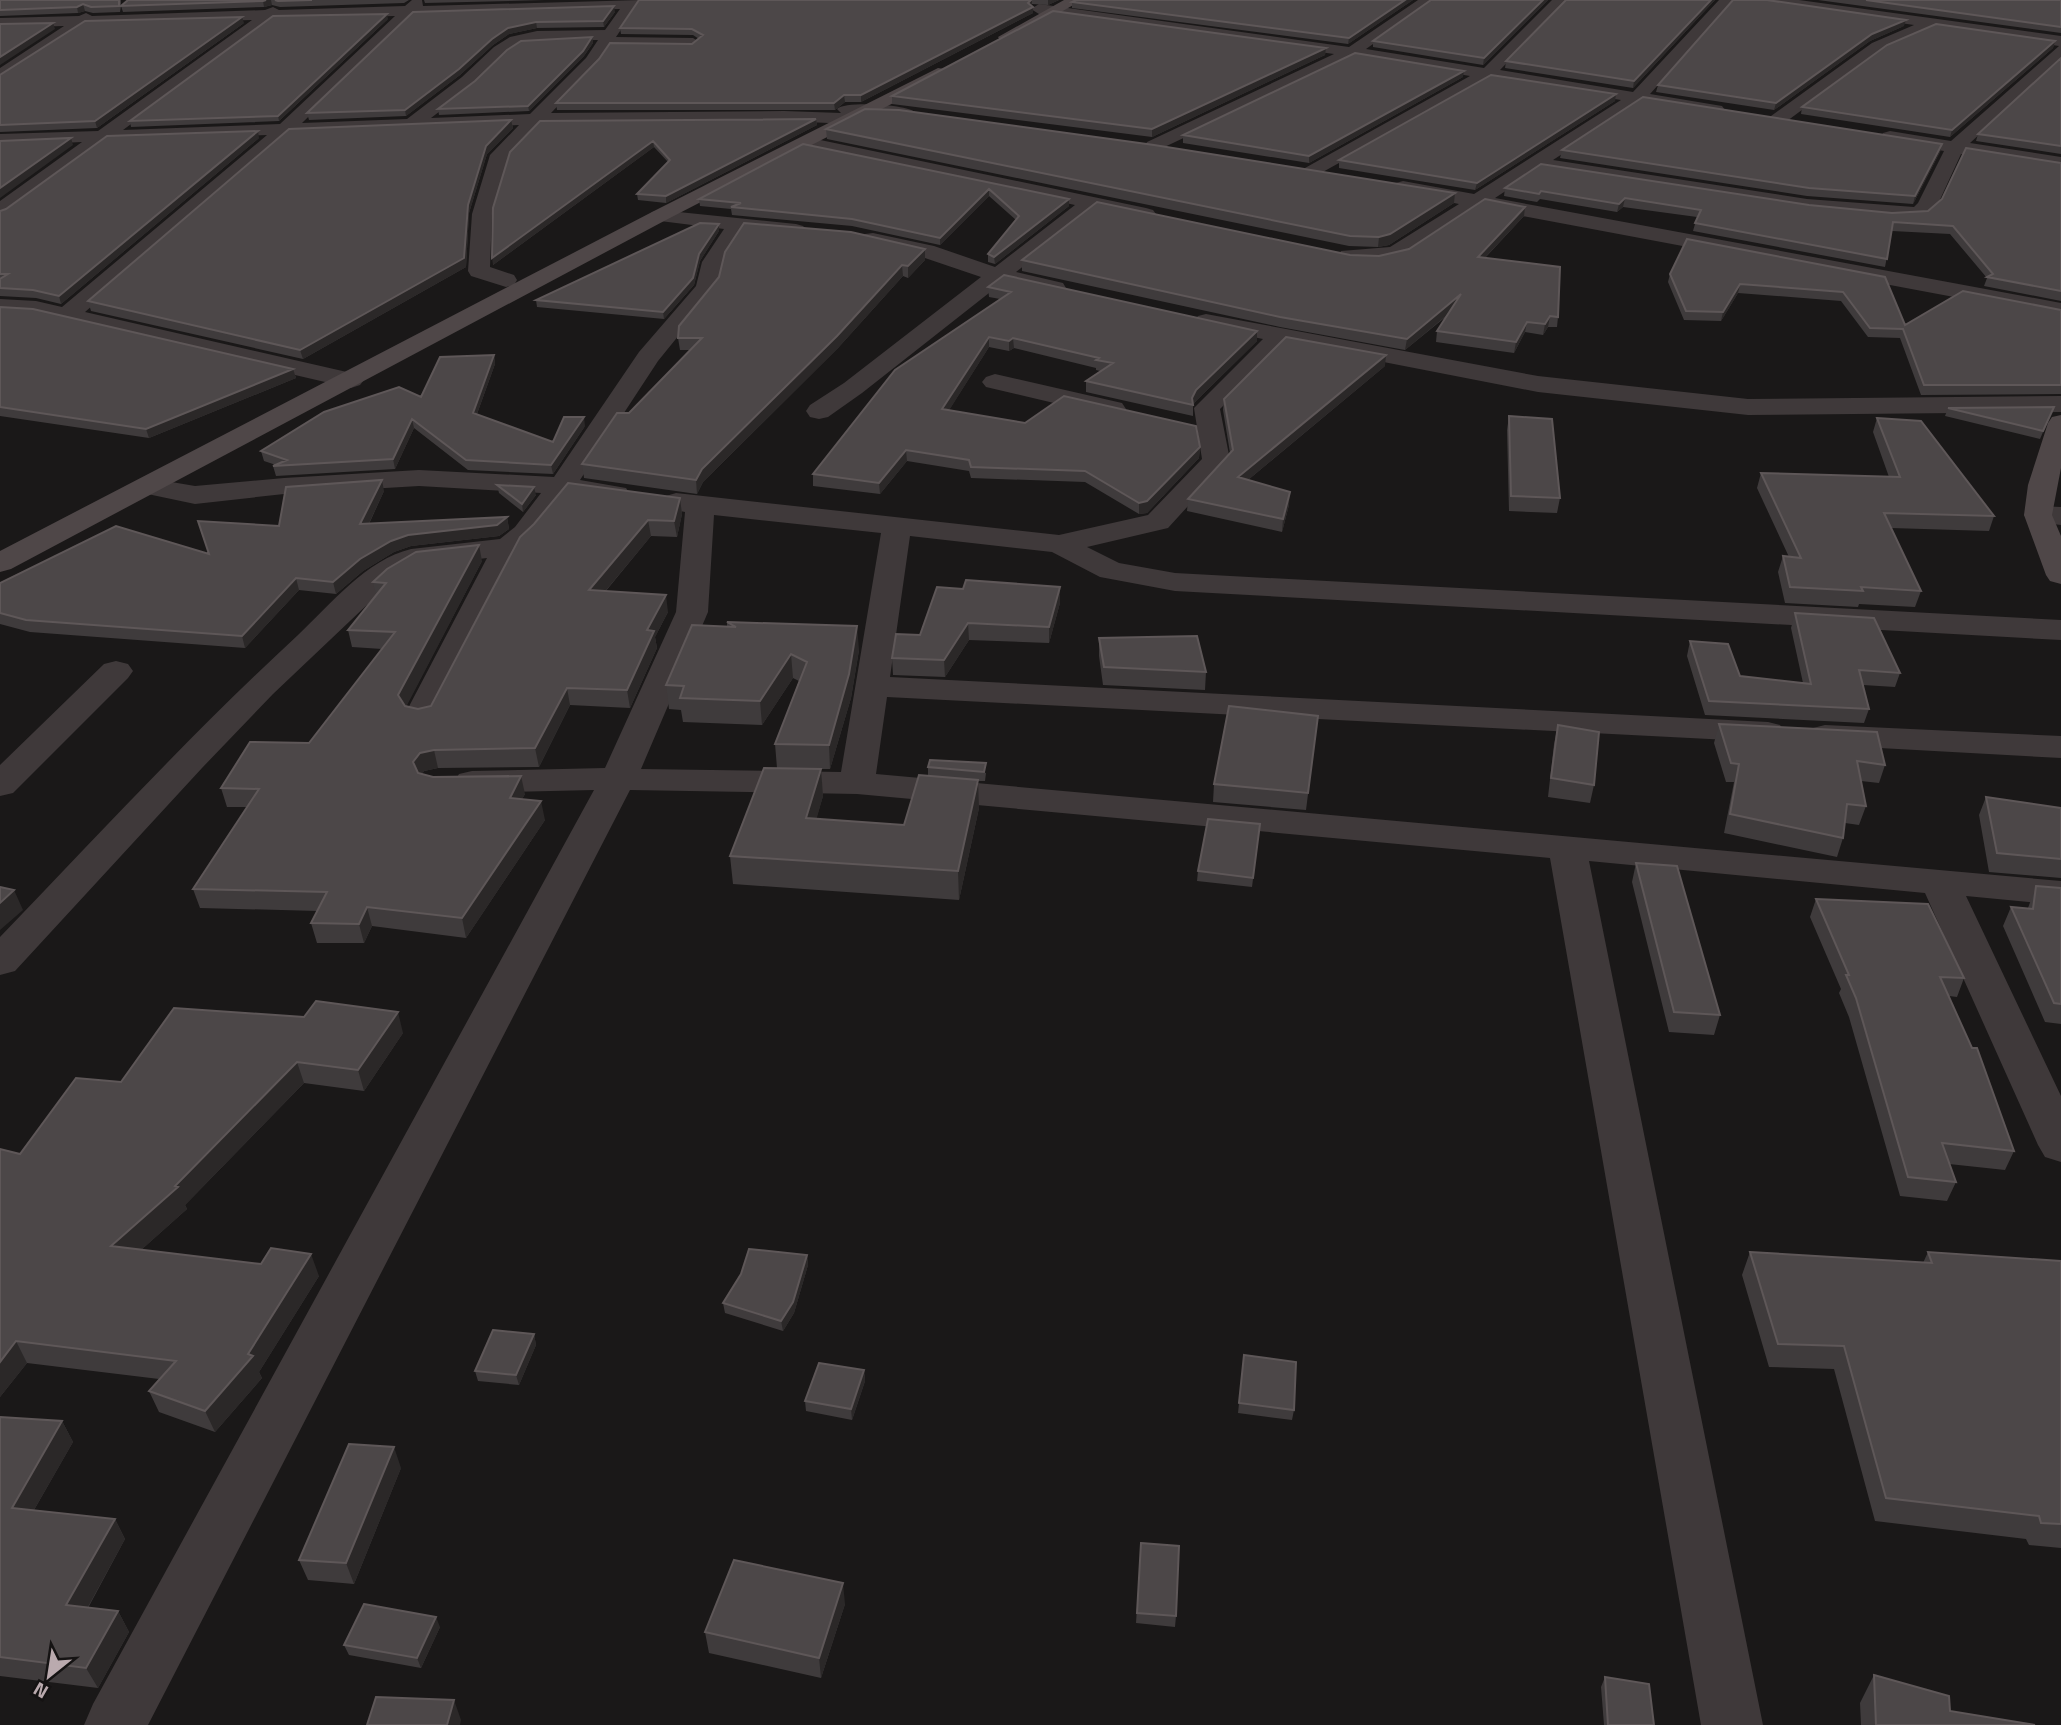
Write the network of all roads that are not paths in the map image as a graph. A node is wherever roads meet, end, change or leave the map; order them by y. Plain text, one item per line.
1 (290, 0) edge
2 (1428, 0) edge
3 (1560, 0) edge
4 (1727, 0) edge
5 (1767, 0) edge
6 (632, 2) edge
7 (414, 5) edge
8 (1056, 5) edge
9 (101, 6) edge
10 (269, 14) junction
11 (84, 19) junction
12 (0, 23) edge
13 (1934, 23) junction
14 (607, 39) junction
15 (987, 41) edge
16 (2061, 41) edge
17 (693, 43) edge
18 (2061, 50) edge
19 (1352, 52) junction
20 (957, 57) edge
21 (1488, 73) junction
22 (0, 76) edge
23 (1639, 96) junction
24 (848, 114) junction
25 (1738, 114) edge
26 (927, 116) edge
27 (537, 119) junction
28 (411, 124) junction
29 (1805, 124) edge
30 (285, 129) junction
31 (1873, 134) edge
32 (103, 135) junction
33 (0, 140) edge
34 (806, 143) junction
35 (1955, 147) junction
36 (1194, 153) edge
37 (1535, 163) junction
38 (2061, 163) edge
39 (1338, 176) edge
40 (1389, 184) edge
41 (1478, 199) junction
42 (1091, 203) junction
43 (0, 211) edge
44 (659, 216) junction
45 (1172, 220) edge
46 (737, 225) junction
47 (814, 231) edge
48 (852, 235) edge
49 (1335, 253) edge
50 (1000, 275) junction
51 (506, 280) junction
52 (1077, 293) edge
53 (0, 306) edge
54 (2061, 310) edge
55 (66, 316) junction
56 (1184, 317) edge
57 (1279, 337) junction
58 (323, 374) junction
59 (351, 380) junction
60 (995, 382) dead end
61 (2061, 404) edge
62 (818, 411) dead end
63 (1144, 415) edge
64 (2061, 423) edge
65 (148, 486) junction
66 (562, 486) junction
67 (700, 506) junction
68 (2050, 515) edge
69 (897, 526) junction
70 (12, 532) dead end
71 (1059, 544) junction
72 (508, 547) junction
73 (0, 564) edge
74 (2061, 575) edge
75 (2061, 631) edge
76 (116, 671) dead end
77 (872, 686) junction
78 (422, 714) edge
79 (2061, 747) edge
80 (618, 779) junction
81 (438, 782) edge
82 (857, 783) junction
83 (0, 785) edge
84 (1567, 848) junction
85 (1940, 882) junction
86 (2061, 893) edge
87 (0, 962) edge
88 (2061, 1145) edge
89 (115, 1725) edge
90 (1732, 1725) edge

1 - 10 street
2 - 19 street
3 - 21 street
4 - 23 street
5 - 13 street
6 - 7 street
6 - 14 street
7 - 10 street
7 - 30 street
8 - 15 main road
8 - 19 street
9 - 11 street
10 - 11 street
10 - 32 street
11 - 12 street
11 - 22 street
13 - 16 street
13 - 29 street
14 - 17 street
14 - 27 street
14 - 28 street
18 - 35 street
19 - 21 street
19 - 36 street
20 - 24 main road
21 - 23 street
21 - 39 street
23 - 25 street
23 - 37 street
24 - 26 street
24 - 27 street
24 - 34 main road
24 - 51 main road
27 - 28 street
27 - 51 street
28 - 30 street
30 - 32 street
30 - 55 street
31 - 35 street
32 - 33 street
32 - 43 street
34 - 42 street
34 - 44 main road
35 - 37 street
35 - 38 street
37 - 41 street
40 - 41 street
41 - 49 street
41 - 54 street
42 - 45 street
42 - 50 street
44 - 46 street
44 - 59 main road
46 - 47 street
46 - 66 street
48 - 50 street
50 - 52 street
50 - 62 street
51 - 58 main road
53 - 55 street
55 - 58 street
56 - 57 street
57 - 61 street
57 - 71 street
58 - 59 street
58 - 70 main road
59 - 65 main road
60 - 63 street
64 - 68 main road
65 - 66 street
65 - 73 main road
66 - 67 street
66 - 72 street
67 - 69 street
67 - 80 street
68 - 74 main road
69 - 71 street
69 - 77 street
71 - 75 street
72 - 78 street
72 - 87 street
76 - 83 street
77 - 79 street
77 - 82 street
80 - 81 street
80 - 82 street
80 - 89 street
82 - 84 street
84 - 85 street
84 - 90 street
85 - 86 street
85 - 88 street

